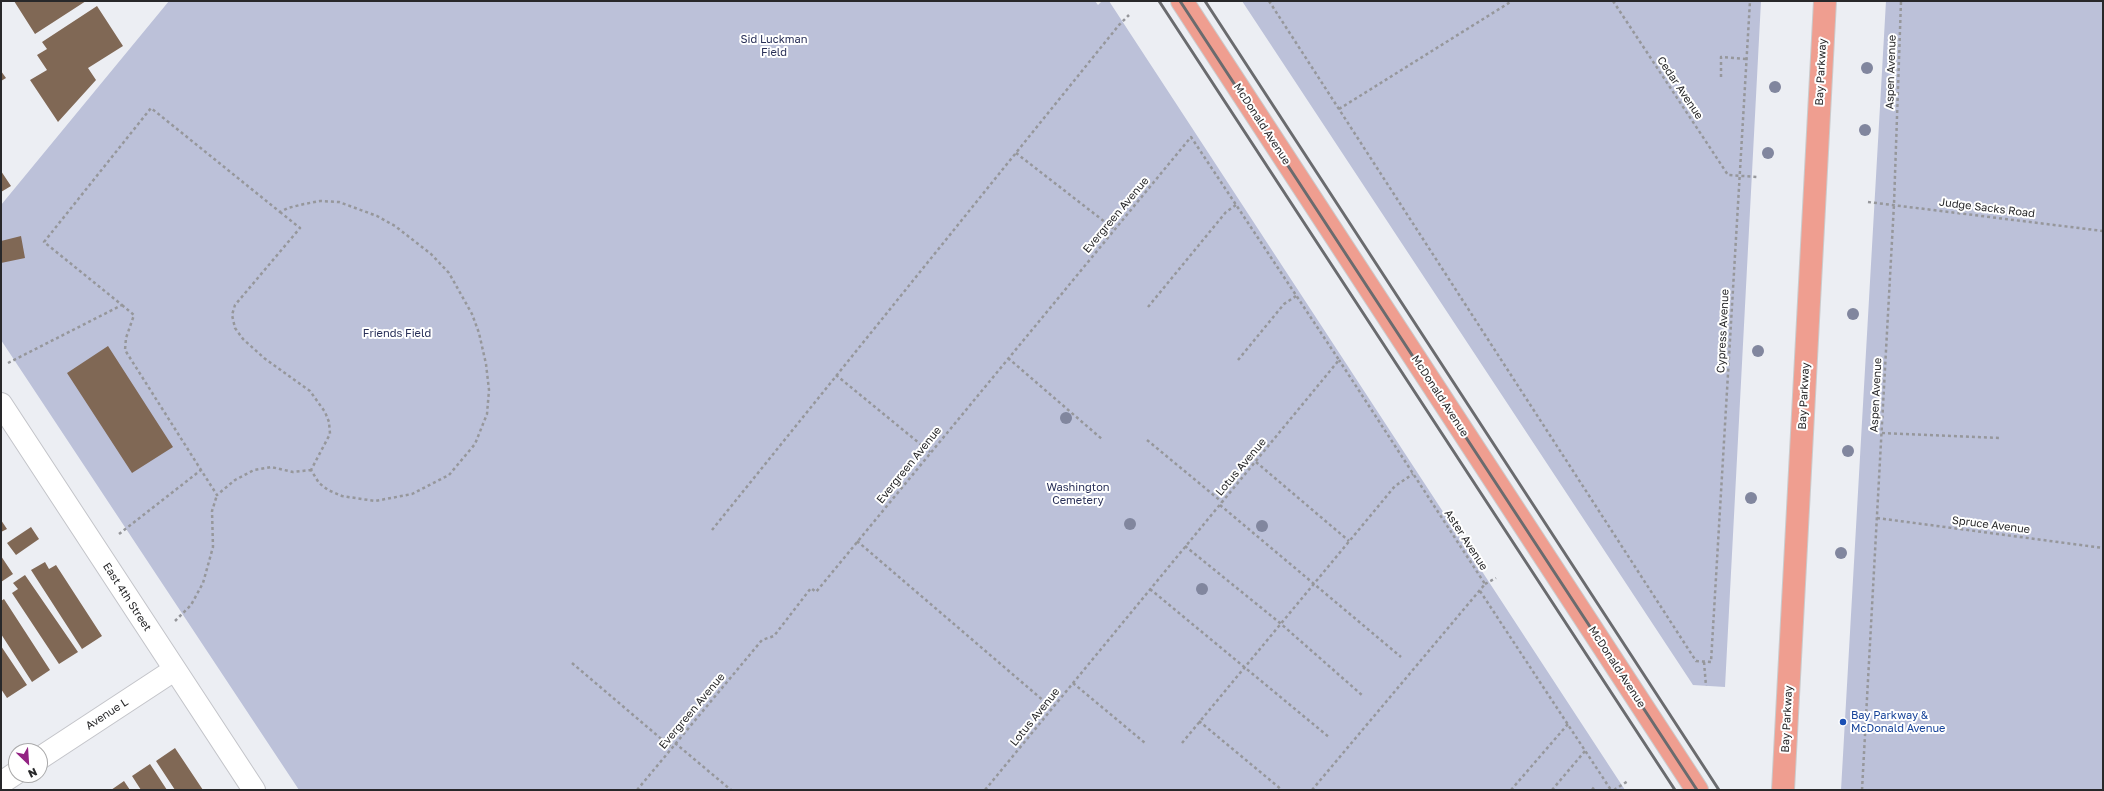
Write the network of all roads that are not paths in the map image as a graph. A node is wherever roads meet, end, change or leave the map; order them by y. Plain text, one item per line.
1 (1182, 1) edge
2 (1825, 1) edge
3 (1, 404) edge
4 (174, 670) junction
5 (48, 753) edge
6 (254, 790) edge
7 (1697, 790) edge
8 (1783, 790) edge

1 - 7 main road, McDonald Avenue
2 - 8 main road, Bay Parkway
3 - 4 street, East 4th Street
4 - 5 street, Avenue L
4 - 6 street, East 4th Street

